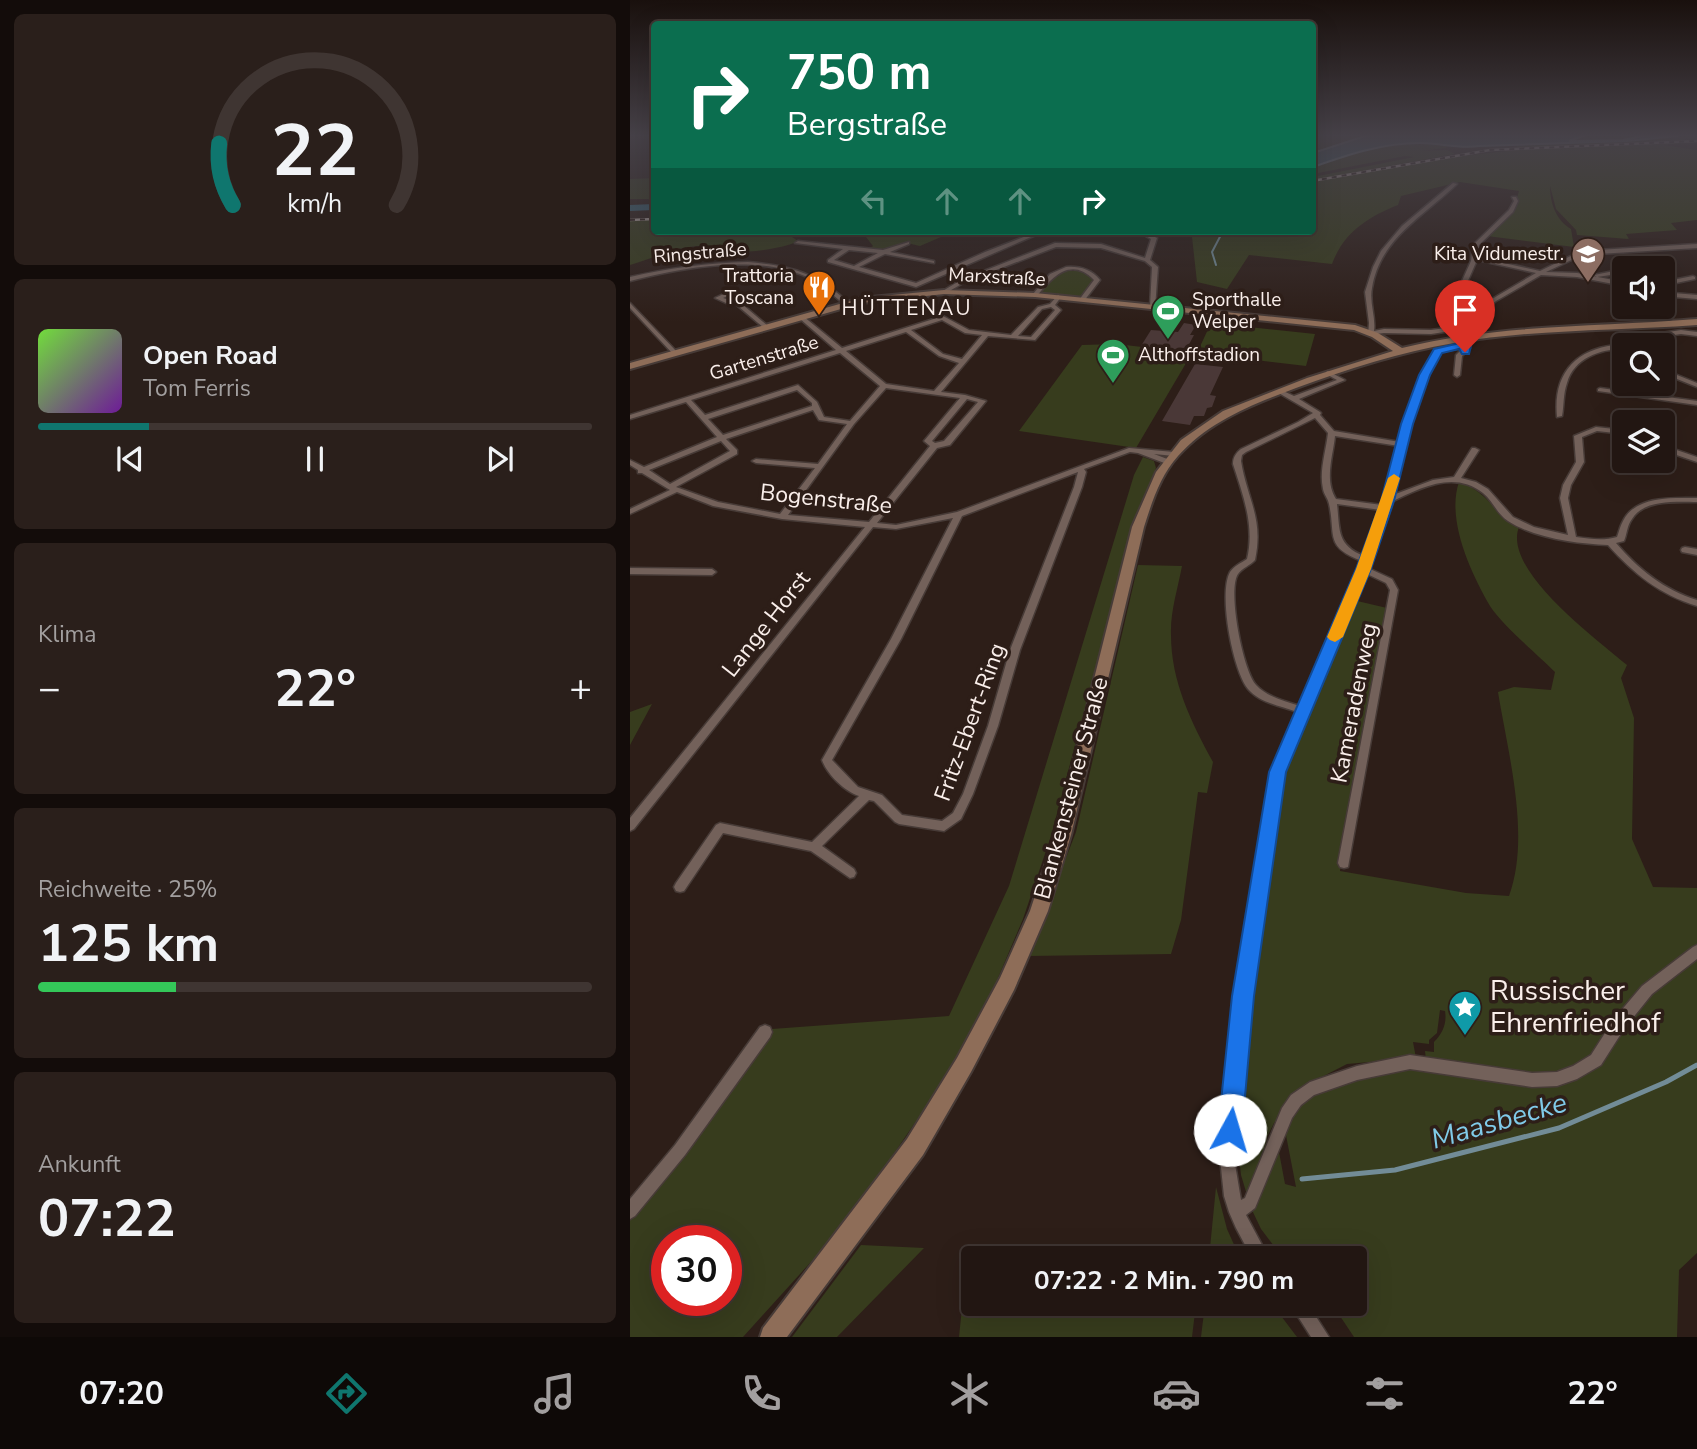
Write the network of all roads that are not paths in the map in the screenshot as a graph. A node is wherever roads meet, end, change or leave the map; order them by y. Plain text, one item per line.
1 (1441, 197) edge
2 (1514, 198) dead end
3 (1033, 235) edge
4 (1148, 235) edge
5 (798, 243) dead end
6 (907, 243) dead end
7 (1697, 246) edge
8 (848, 248) junction
9 (1683, 248) junction
10 (884, 252) junction
11 (1697, 253) edge
12 (1474, 258) junction
13 (1147, 260) junction
14 (932, 262) dead end
15 (1554, 265) junction
16 (856, 267) junction
17 (1541, 273) junction
18 (1559, 273) junction
19 (1612, 273) edge
20 (1595, 277) junction
21 (1693, 278) dead end
22 (630, 279) edge
23 (1612, 281) edge
24 (1675, 282) edge
25 (916, 289) junction
26 (944, 292) junction
27 (1035, 295) junction
28 (1675, 295) edge
29 (1697, 297) edge
30 (733, 299) dead end
31 (1082, 300) junction
32 (1055, 301) junction
33 (847, 304) junction
34 (630, 305) edge
35 (1153, 307) junction
36 (1485, 309) junction
37 (801, 317) junction
38 (1697, 322) edge
39 (766, 327) junction
40 (907, 330) junction
41 (1669, 333) edge
42 (1370, 334) junction
43 (1697, 334) edge
44 (986, 335) junction
45 (1013, 337) junction
46 (1384, 340) junction
47 (1426, 345) junction
48 (1612, 347) edge
49 (842, 350) junction
50 (675, 353) junction
51 (1396, 353) junction
52 (962, 362) junction
53 (630, 366) edge
54 (1328, 373) junction
55 (1457, 375) dead end
56 (1675, 376) edge
57 (1697, 385) edge
58 (884, 386) junction
59 (1600, 390) dead end
60 (937, 391) junction
61 (1279, 391) junction
62 (965, 397) junction
63 (687, 399) junction
64 (1293, 399) junction
65 (1697, 403) edge
66 (815, 407) junction
67 (1317, 416) junction
68 (1559, 416) dead end
69 (630, 417) edge
70 (704, 418) junction
71 (852, 423) junction
72 (1612, 431) edge
73 (1332, 433) junction
74 (722, 438) junction
75 (1403, 445) junction
76 (934, 446) junction
77 (1475, 450) dead end
78 (1675, 452) edge
79 (1170, 458) junction
80 (1697, 460) edge
81 (756, 461) dead end
82 (630, 462) edge
83 (819, 466) junction
84 (1080, 468) junction
85 (641, 471) junction
86 (1456, 480) junction
87 (674, 488) junction
88 (1697, 500) edge
89 (1333, 501) junction
90 (1386, 505) junction
91 (630, 512) edge
92 (959, 514) junction
93 (782, 517) junction
94 (869, 525) junction
95 (1572, 537) junction
96 (1611, 542) junction
97 (1685, 551) dead end
98 (1697, 552) edge
99 (1365, 564) junction
100 (630, 571) edge
101 (712, 572) dead end
102 (1697, 603) edge
103 (1304, 711) junction
104 (866, 796) junction
105 (630, 827) edge
106 (814, 847) junction
107 (1345, 863) dead end
108 (850, 873) dead end
109 (680, 887) dead end
110 (1697, 951) edge
111 (765, 1032) dead end
112 (630, 1211) edge
113 (1237, 1212) junction
114 (1254, 1246) edge
115 (1306, 1316) edge
116 (778, 1328) edge
117 (765, 1337) edge
118 (1321, 1337) edge

1 - 42 street
2 - 12 street
3 - 25 street
4 - 13 street
5 - 8 street
6 - 10 street
7 - 9 street
8 - 10 street
8 - 16 street
9 - 11 street
9 - 15 street
10 - 14 street
10 - 16 street
12 - 17 street
12 - 36 street
13 - 26 street
13 - 35 street
15 - 17 street
15 - 18 street
16 - 25 street
17 - 18 street
17 - 36 street
18 - 20 street
19 - 20 street
20 - 23 street
21 - 24 street
22 - 33 street, Ringstraße
25 - 26 main road, Marxstraße
25 - 33 main road, Marxstraße
26 - 27 main road, Marxstraße
27 - 31 street
27 - 32 main road, Marxstraße
28 - 29 street
30 - 39 street
31 - 32 main road, Marxstraße
31 - 35 main road, Marxstraße
32 - 45 street
32 - 45 street
33 - 37 main road, Marxstraße
34 - 50 street
35 - 42 main road, Marxstraße
36 - 42 street
37 - 39 main road, Marxstraße
37 - 49 street
38 - 47 main road, Blankensteiner Straße
39 - 50 main road, Marxstraße
40 - 44 street, Gartenstraße
40 - 49 street, Gartenstraße
40 - 52 street
41 - 43 street
42 - 46 main road, Marxstraße
42 - 51 main road
44 - 45 street
44 - 52 street
46 - 47 main road
46 - 51 main road, Marxstraße
47 - 51 main road, Blankensteiner Straße
48 - 68 street
49 - 58 street
49 - 63 street, Gartenstraße
50 - 53 main road, Marxstraße
51 - 54 main road, Blankensteiner Straße
52 - 60 street
54 - 61 main road, Blankensteiner Straße
54 - 64 street
55 - 75 street
56 - 57 street
58 - 60 street
58 - 71 street
59 - 65 street
60 - 62 street
61 - 64 street
61 - 79 main road, Blankensteiner Straße
62 - 76 street, Lange Horst
62 - 76 street, Lange Horst
63 - 69 street, Gartenstraße
63 - 70 street
64 - 67 street
66 - 70 street
66 - 71 street
66 - 74 street
67 - 73 street
67 - 103 street
70 - 74 street
71 - 83 street
72 - 95 street
73 - 75 street
73 - 89 street
74 - 85 street
74 - 87 street
75 - 90 street
76 - 94 street, Lange Horst
77 - 86 street
78 - 80 street
79 - 84 street, Bogenstraße
79 - 116 main road, Blankensteiner Straße
81 - 83 street
82 - 85 street, Bogenstraße
83 - 93 street
84 - 92 street, Bogenstraße
84 - 104 street, Fritz-Ebert-Ring
85 - 87 street, Bogenstraße
86 - 90 street
86 - 95 street
87 - 91 street
87 - 93 street, Bogenstraße
88 - 96 street
89 - 90 street
89 - 99 street, Kameradenweg
90 - 99 street
92 - 94 street, Bogenstraße
92 - 104 street, Fritz-Ebert-Ring
93 - 94 street, Bogenstraße
94 - 105 street, Lange Horst
95 - 96 street
96 - 102 street
97 - 98 street
99 - 103 street
99 - 107 street, Kameradenweg
100 - 101 street
103 - 113 street
104 - 106 street
106 - 108 street
106 - 109 street
110 - 113 street
111 - 112 street
113 - 114 street
115 - 118 street
116 - 117 main road, Blankensteiner Straße

